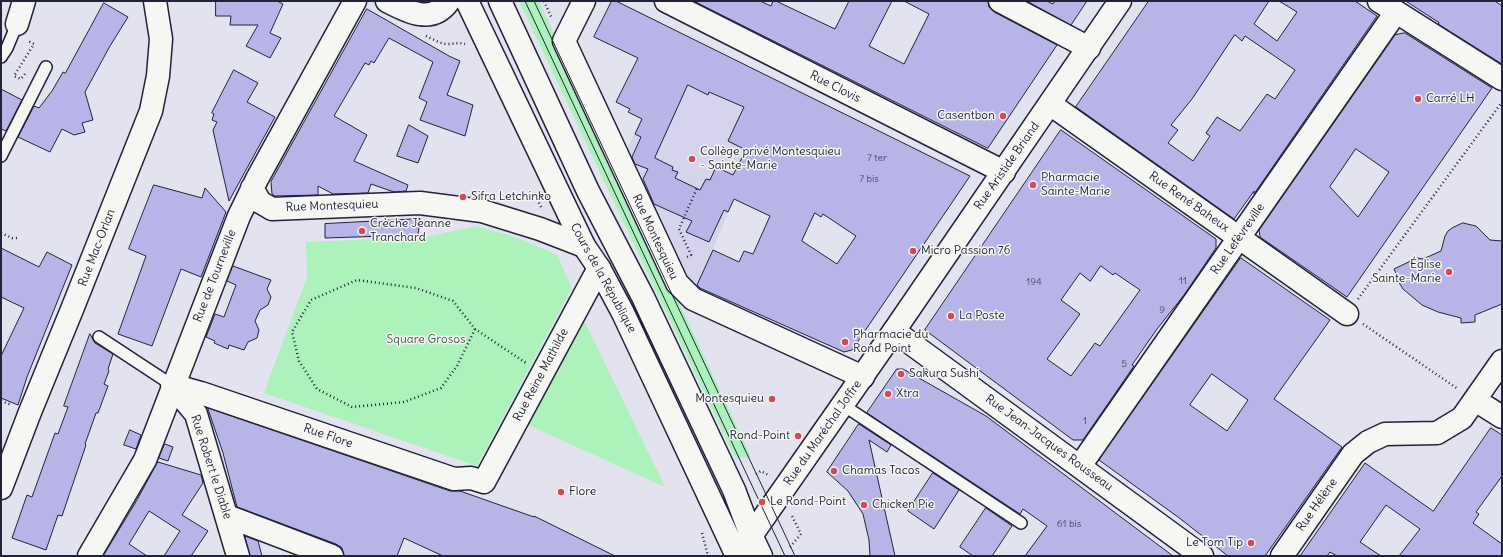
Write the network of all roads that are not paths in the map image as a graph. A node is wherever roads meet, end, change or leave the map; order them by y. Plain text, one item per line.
1 (24, 1) edge
2 (155, 1) edge
3 (355, 1) edge
4 (387, 1) edge
5 (449, 1) edge
6 (467, 1) edge
7 (500, 1) edge
8 (584, 1) edge
9 (666, 1) edge
10 (1000, 1) edge
11 (1120, 1) edge
12 (1388, 7) edge
13 (17, 24) joint
14 (1089, 48) junction
15 (1, 58) edge
16 (46, 67) dead end
17 (1502, 79) edge
18 (1050, 104) junction
19 (1, 156) edge
20 (1004, 172) junction
21 (252, 188) junction
22 (1239, 237) junction
23 (584, 246) junction
24 (599, 268) junction
25 (1348, 314) road end
26 (894, 331) junction
27 (100, 336) dead end
28 (1502, 361) edge
29 (862, 377) junction
30 (172, 385) junction
31 (1475, 400) junction
32 (843, 405) junction
33 (1502, 417) edge
34 (1080, 466) junction
35 (484, 482) joint
36 (1, 488) edge
37 (227, 516) junction
38 (1021, 523) dead end
39 (752, 535) junction
40 (89, 556) edge
41 (238, 556) edge
42 (332, 556) edge
43 (737, 556) edge
44 (761, 556) edge
45 (1202, 556) edge
46 (1282, 556) edge

1 - 13 street
2 - 36 street, Rue Mac-Orlan
3 - 21 street, Rue de Tourneville
4 - 5 street
6 - 23 street, Cours de la République
7 - 39 street, Cours de la République
8 - 29 street, Rue Montesquieu
9 - 20 street, Rue Clovis
10 - 14 street
11 - 14 street, Rue Aristide Briand
12 - 17 street
12 - 22 street, Rue Lefèvreville
13 - 15 lane
14 - 18 street, Rue Aristide Briand
16 - 19 lane
18 - 20 street, Rue Aristide Briand
18 - 22 street, Rue René Baheux
20 - 26 street, Rue Aristide Briand
21 - 23 street, Rue Montesquieu
21 - 30 street, Rue de Tourneville
22 - 25 street, Rue René Baheux
22 - 34 street, Rue Lefèvreville
23 - 24 street, Cours de la République
24 - 35 street, Rue Reine Mathilde
24 - 43 street, Cours de la République
26 - 29 street, Rue du Maréchal Joffre
26 - 34 street, Rue Jean-Jacques Rousseau
27 - 30 lane
28 - 31 street, Rue Hélène
29 - 32 street, Rue du Maréchal Joffre
30 - 35 street, Rue Flore
30 - 37 street, Rue Robert le Diable
30 - 40 street, Rue de Tourneville
31 - 33 street
31 - 46 street, Rue Hélène
32 - 38 lane
32 - 39 street, Rue du Maréchal Joffre
34 - 45 street, Rue Jean-Jacques Rousseau
37 - 41 street, Rue Robert le Diable
37 - 42 street
39 - 43 street, Rue du Maréchal Joffre
39 - 44 street, Cours de la République

